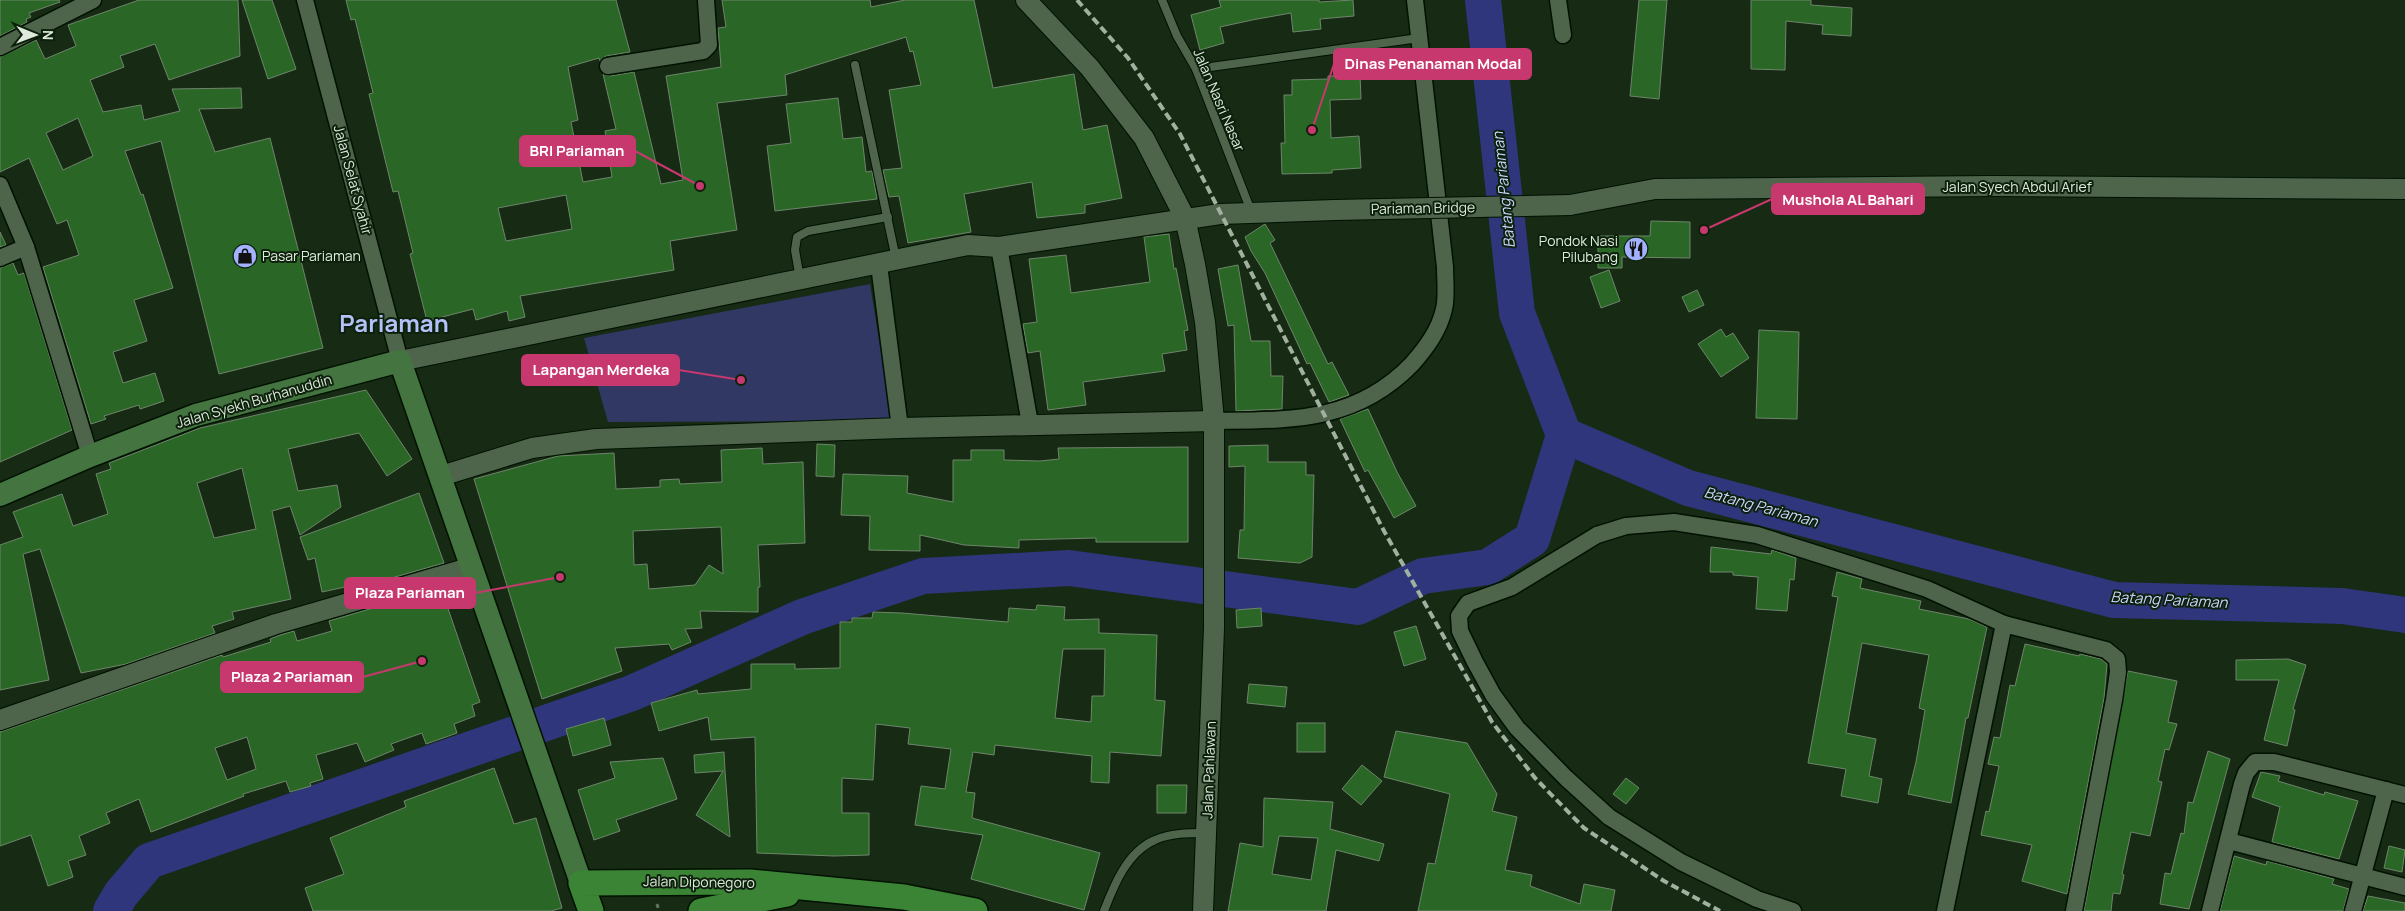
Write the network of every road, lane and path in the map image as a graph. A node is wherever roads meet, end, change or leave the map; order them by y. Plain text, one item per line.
1 (93, 0) edge
2 (305, 0) edge
3 (706, 0) edge
4 (1026, 0) edge
5 (1162, 0) edge
6 (1415, 0) edge
7 (1558, 0) edge
8 (1563, 35) dead end
9 (1418, 38) junction
10 (0, 48) edge
11 (855, 65) dead end
12 (608, 66) dead end
13 (1196, 69) junction
14 (0, 185) edge
15 (2405, 189) edge
16 (1570, 205) joint
17 (1251, 211) junction
18 (888, 217) junction
19 (1185, 218) junction
20 (26, 247) junction
21 (999, 248) junction
22 (0, 258) edge
23 (887, 262) junction
24 (800, 279) junction
25 (400, 361) junction
26 (1214, 421) junction
27 (1030, 424) junction
28 (900, 428) junction
29 (90, 456) junction
30 (440, 476) junction
31 (0, 495) edge
32 (472, 567) junction
33 (2004, 624) junction
34 (0, 720) edge
35 (2386, 790) junction
36 (2405, 795) edge
37 (1207, 832) junction
38 (2229, 841) junction
39 (2362, 875) junction
40 (581, 883) junction
41 (2405, 887) edge
42 (817, 888) junction
43 (591, 911) edge
44 (702, 911) edge
45 (975, 911) edge
46 (1104, 911) edge
47 (1203, 911) edge
48 (1793, 911) edge
49 (1945, 911) edge
50 (2074, 911) edge
51 (2210, 911) edge
52 (2353, 911) edge

1 - 10 street
2 - 25 street, Jalan Selat Syahir
3 - 12 street
4 - 19 street, Jalan Pahlawan
5 - 13 lane, Jalan Nasri Nasar
6 - 9 street
7 - 8 street
9 - 13 lane
9 - 26 street
11 - 18 lane
13 - 17 lane, Jalan Nasri Nasar
14 - 20 street
15 - 16 street, Jalan Syech Abdul Arief
16 - 17 street, Pariaman Bridge, bridge
17 - 19 street, Pariaman Bridge
18 - 23 lane
18 - 24 lane
19 - 21 street, Pariaman Bridge
19 - 26 street, Jalan Pahlawan
20 - 22 street
20 - 29 street
21 - 23 street, Pariaman Bridge
21 - 27 street
23 - 24 street, Pariaman Bridge
23 - 28 street
24 - 25 street, Pariaman Bridge
25 - 29 main road, Jalan Syekh Burhanuddin
25 - 30 main road
26 - 27 street
26 - 37 street, Jalan Pahlawan
27 - 28 street
28 - 30 street
29 - 31 main road, Jalan Syekh Burhanuddin
30 - 32 main road
32 - 34 street
32 - 40 main road
33 - 48 street
33 - 49 street
33 - 50 street
35 - 36 street
35 - 38 street
35 - 39 street
37 - 46 lane
37 - 47 street, Jalan Pahlawan
38 - 39 street
38 - 51 street
39 - 41 street
39 - 52 street
40 - 42 main road, Jalan Diponegoro
40 - 43 main road
42 - 44 main road, Jalan Diponegoro
42 - 45 main road, Jalan Diponegoro

